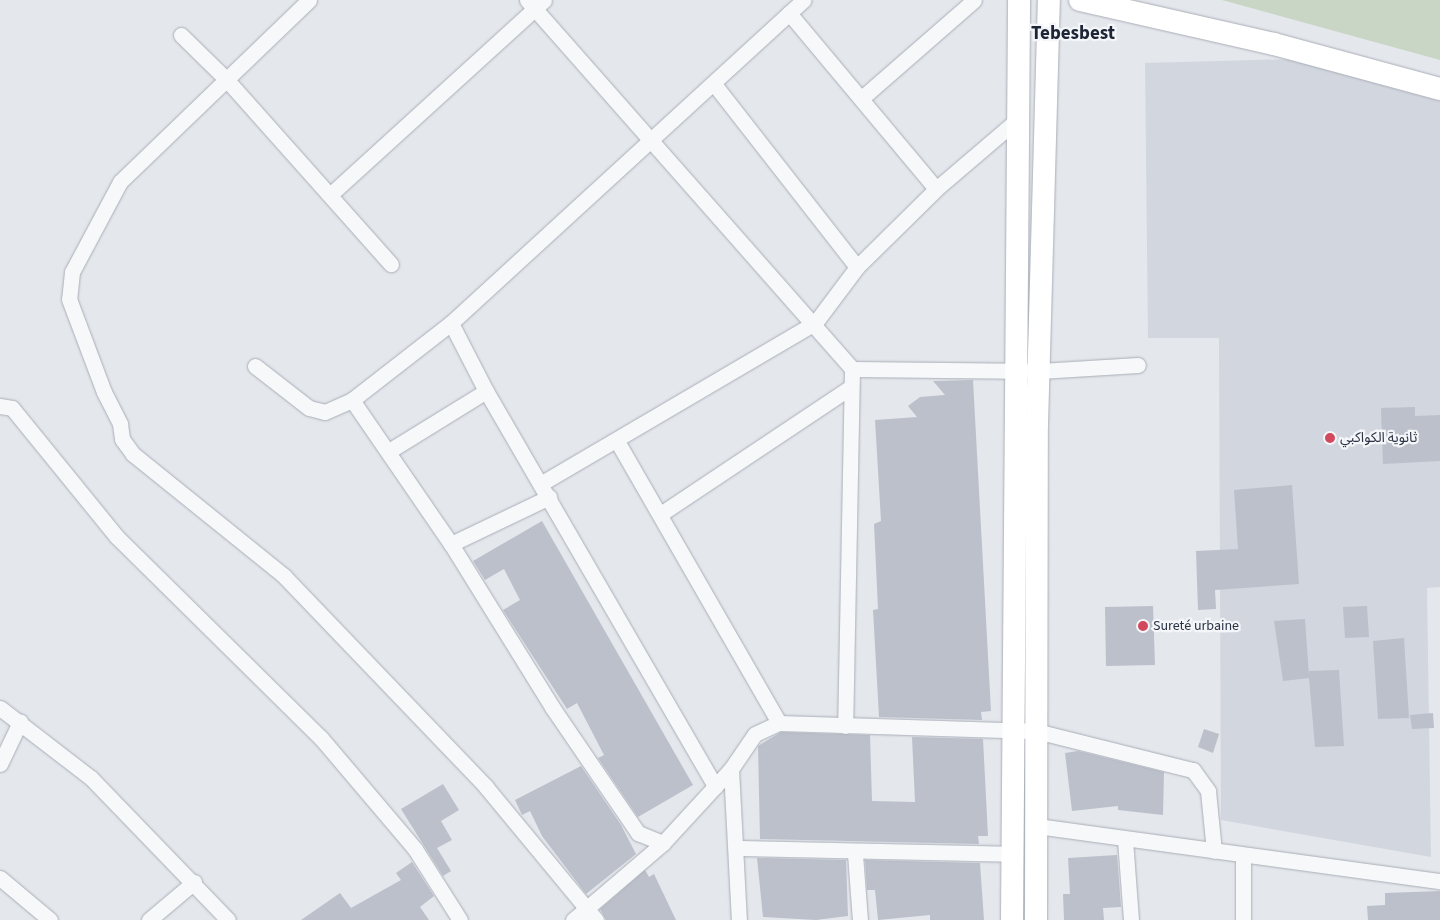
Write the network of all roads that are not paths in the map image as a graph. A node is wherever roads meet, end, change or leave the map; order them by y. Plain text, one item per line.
1 (309, 0) edge
2 (803, 0) edge
3 (974, 0) edge
4 (1019, 0) edge
5 (1049, 0) edge
6 (1080, 0) edge
7 (535, 3) edge
8 (789, 13) junction
9 (181, 35) dead end
10 (226, 79) junction
11 (714, 84) junction
12 (1440, 89) edge
13 (862, 98) junction
14 (1019, 118) junction
15 (652, 142) junction
16 (936, 189) junction
17 (330, 194) junction
18 (391, 264) dead end
19 (857, 267) junction
20 (451, 323) junction
21 (815, 323) junction
22 (1138, 365) dead end
23 (255, 366) dead end
24 (852, 369) junction
25 (1016, 370) junction
26 (1040, 371) junction
27 (850, 387) junction
28 (486, 391) junction
29 (352, 400) junction
30 (0, 406) edge
31 (617, 441) junction
32 (389, 451) junction
33 (542, 483) junction
34 (549, 497) junction
35 (662, 513) junction
36 (451, 544) junction
37 (1, 710) edge
38 (20, 722) junction
39 (779, 723) junction
40 (845, 726) junction
41 (1013, 729) junction
42 (1036, 731) junction
43 (0, 764) edge
44 (731, 768) junction
45 (715, 786) junction
46 (1037, 826) junction
47 (1126, 840) junction
48 (663, 843) junction
49 (736, 848) junction
50 (1214, 851) junction
51 (855, 854) junction
52 (1013, 854) junction
53 (1243, 855) junction
54 (0, 878) edge
55 (1440, 881) edge
56 (194, 882) junction
57 (592, 915) edge
58 (42, 918) edge
59 (149, 920) edge
60 (228, 920) edge
61 (460, 920) edge
62 (573, 920) edge
63 (740, 920) edge
64 (860, 920) edge
65 (1012, 920) edge
66 (1036, 920) edge
67 (1131, 920) edge
68 (1243, 920) edge

1 - 10 street
2 - 8 street
3 - 13 street
4 - 14 main road
5 - 26 main road
6 - 12 main road
7 - 15 street
7 - 17 street
8 - 11 street
8 - 13 street
9 - 10 street
10 - 17 street
10 - 57 street
11 - 15 street
11 - 19 street
13 - 16 street
14 - 16 street
14 - 25 main road
15 - 20 street
15 - 21 street
16 - 19 street
17 - 18 street
19 - 21 street
20 - 28 street
20 - 29 street
21 - 24 street
21 - 31 street
22 - 26 street
23 - 29 street
24 - 25 street
24 - 27 street
25 - 26 street
25 - 41 main road
26 - 42 main road
27 - 35 street
27 - 40 street
28 - 32 street
28 - 33 street
29 - 32 street
30 - 61 street
31 - 33 street
31 - 35 street
32 - 36 street
33 - 34 street
34 - 36 street
34 - 45 street
35 - 39 street
36 - 48 street
37 - 38 street
38 - 43 street
38 - 56 street
39 - 40 street
39 - 44 street
40 - 41 street
41 - 42 street
41 - 52 main road
42 - 46 main road
42 - 50 street
44 - 45 street
44 - 49 street
45 - 48 street
46 - 47 street
46 - 66 main road
47 - 50 street
47 - 67 street
48 - 57 street
49 - 51 street
49 - 63 street
50 - 53 street
51 - 52 street
51 - 64 street
52 - 65 main road
53 - 55 street
53 - 68 street
54 - 58 street
56 - 59 street
56 - 60 street
57 - 62 street

